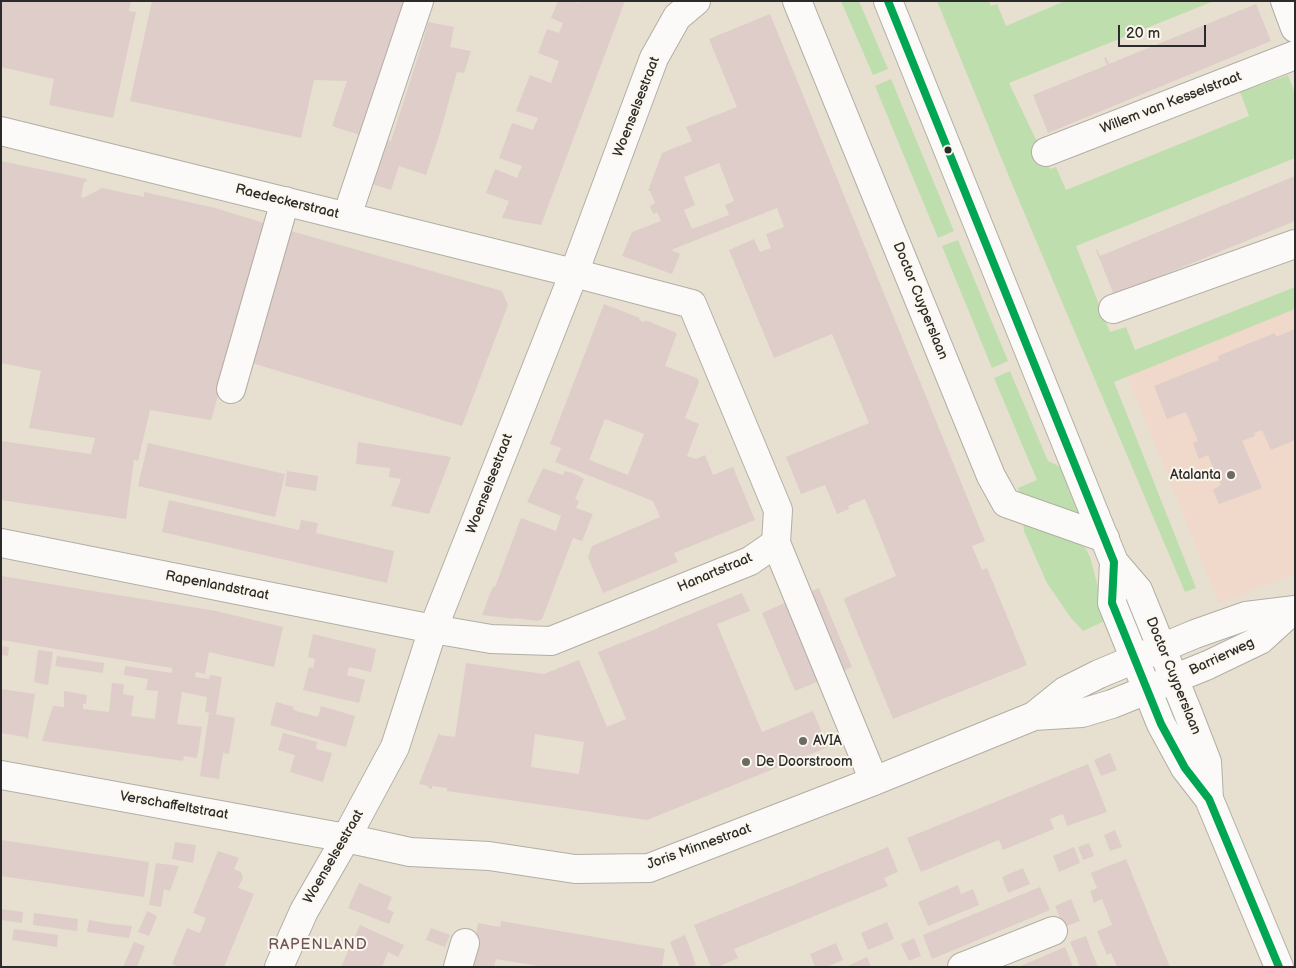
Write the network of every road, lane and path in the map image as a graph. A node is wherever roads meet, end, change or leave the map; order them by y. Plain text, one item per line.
1 (419, 1) edge
2 (696, 1) edge
3 (797, 1) edge
4 (888, 1) edge
5 (1285, 1) edge
6 (1295, 28) edge
7 (1295, 55) edge
8 (1, 131) edge
9 (1046, 152) dead end
10 (285, 201) junction
11 (347, 216) junction
12 (1295, 244) edge
13 (574, 272) junction
14 (1113, 309) dead end
15 (231, 388) dead end
16 (1, 543) edge
17 (776, 543) junction
18 (1110, 550) junction
19 (1293, 611) edge
20 (433, 629) junction
21 (1161, 648) junction
22 (1135, 659) junction
23 (1174, 679) junction
24 (1148, 689) junction
25 (1034, 716) junction
26 (1, 774) edge
27 (874, 781) junction
28 (1210, 799) junction
29 (346, 838) junction
30 (1053, 931) dead end
31 (279, 967) edge
32 (962, 967) edge
33 (1279, 967) edge

1 - 11 street
2 - 13 street, Woenselsestraat
3 - 18 street, Doctor Cuyperslaan
4 - 18 street, Doctor Cuyperslaan
5 - 6 street
7 - 9 street, Willem van Kesselstraat
8 - 10 street, Raedeckerstraat
10 - 11 street, Raedeckerstraat
10 - 15 street
11 - 13 street, Raedeckerstraat
12 - 14 street
13 - 17 street
13 - 20 street, Woenselsestraat
16 - 20 street, Rapenlandstraat
17 - 20 street, Hanartstraat
17 - 27 street
18 - 21 street, Doctor Cuyperslaan
18 - 22 street, Doctor Cuyperslaan
19 - 21 street, Barrierweg
19 - 23 street, Barrierweg
20 - 29 street, Woenselsestraat
21 - 22 street, Barrierweg
21 - 23 street, Doctor Cuyperslaan
22 - 24 street, Doctor Cuyperslaan
22 - 25 street, Joris Minnestraat
23 - 24 street, Barrierweg
23 - 28 street, Doctor Cuyperslaan
24 - 25 street, Joris Minnestraat
24 - 28 street, Doctor Cuyperslaan
25 - 27 street, Joris Minnestraat
26 - 29 street, Verschaffeltstraat
27 - 29 street, Joris Minnestraat
28 - 33 street, Doctor Cuyperslaan
29 - 31 street, Woenselsestraat
30 - 32 street

